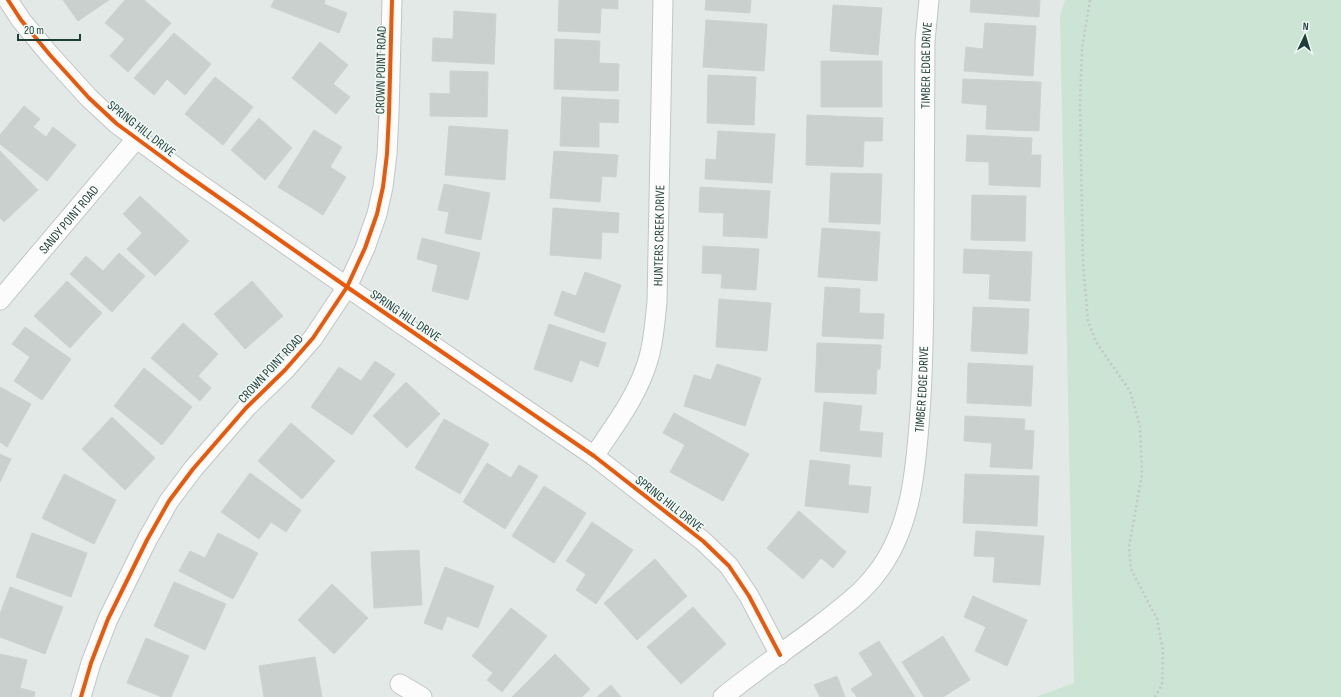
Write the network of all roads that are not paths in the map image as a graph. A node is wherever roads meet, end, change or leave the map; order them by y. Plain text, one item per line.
1 (8, 0) edge
2 (392, 0) edge
3 (663, 0) edge
4 (929, 0) edge
5 (137, 138) junction
6 (346, 287) junction
7 (0, 300) edge
8 (594, 456) junction
9 (780, 655) junction
10 (400, 684) dead end
11 (81, 697) edge
12 (422, 697) edge
13 (723, 697) edge

1 - 5 street, SPRING HILL DRIVE
2 - 6 street, CROWN POINT ROAD
3 - 8 street, HUNTERS CREEK DRIVE
4 - 9 street, TIMBER EDGE DRIVE
5 - 6 street, SPRING HILL DRIVE
5 - 7 street, SANDY POINT ROAD
6 - 8 street, SPRING HILL DRIVE
6 - 11 street, CROWN POINT ROAD
8 - 9 street, SPRING HILL DRIVE
9 - 13 street, TIMBER EDGE DRIVE
10 - 12 street

